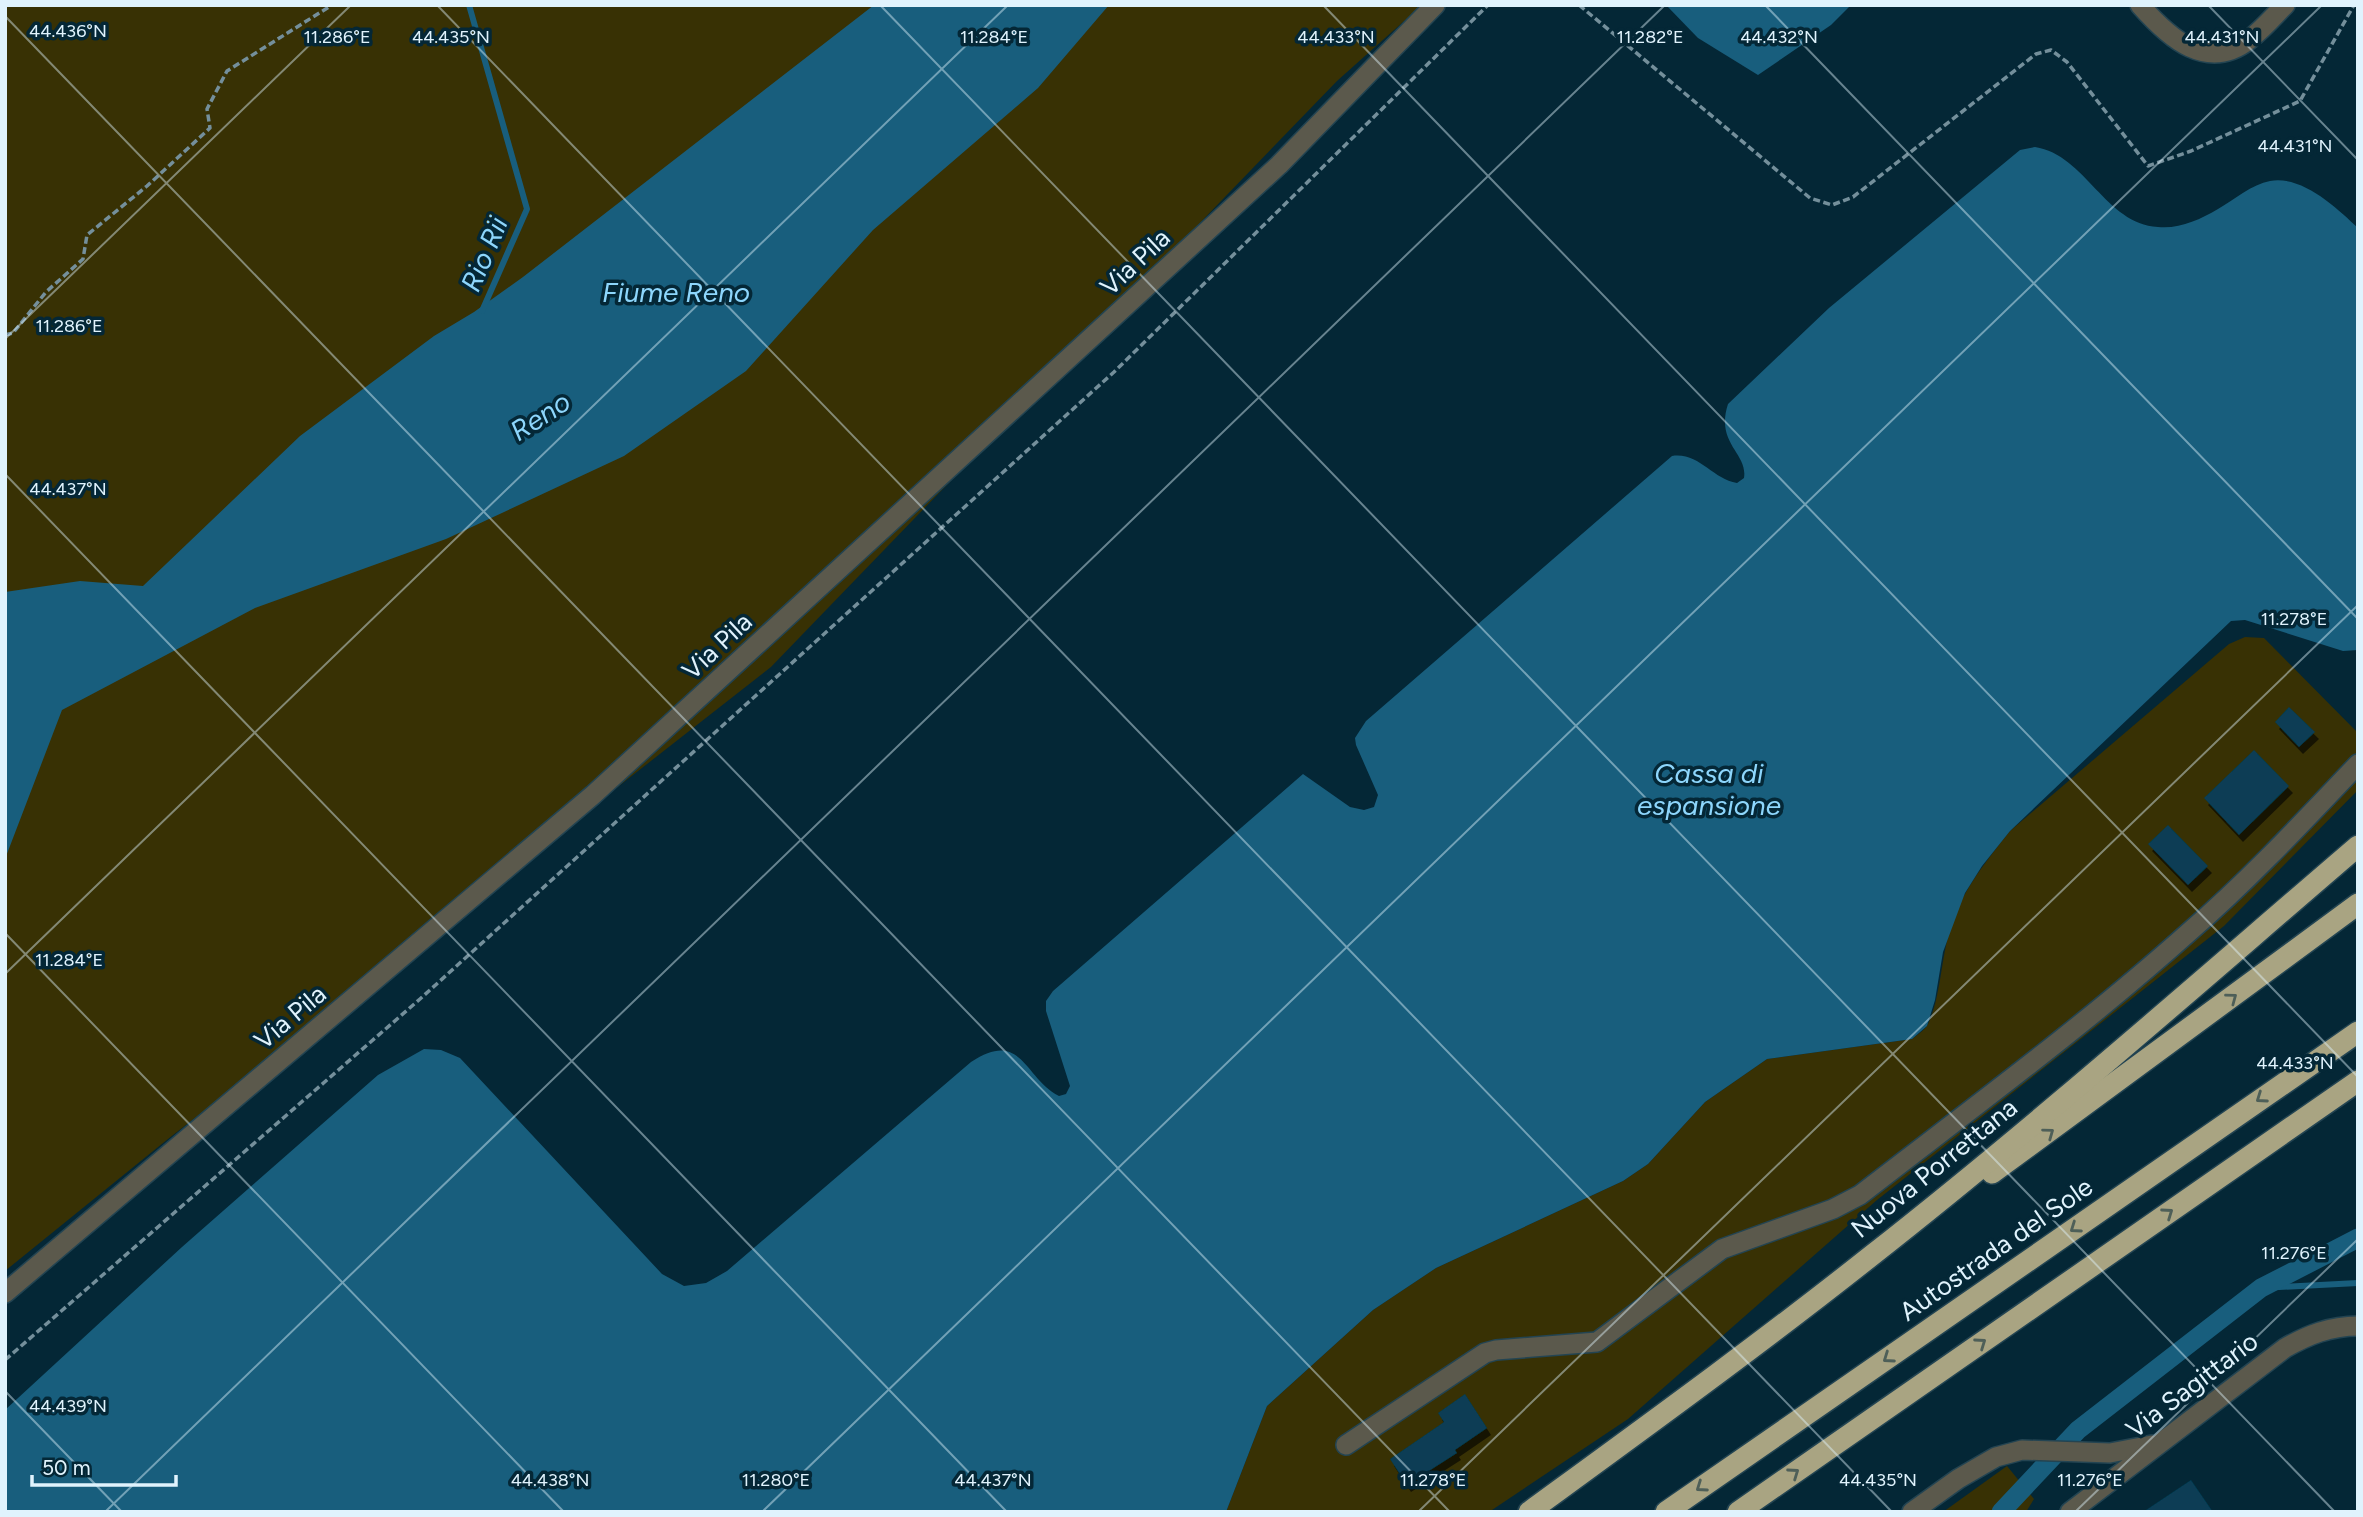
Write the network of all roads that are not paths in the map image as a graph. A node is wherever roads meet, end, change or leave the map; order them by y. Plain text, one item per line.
1 (1435, 5) edge
2 (2140, 5) edge
3 (2285, 5) edge
4 (2358, 764) edge
5 (2358, 846) edge
6 (2358, 904) edge
7 (2358, 1031) edge
8 (2358, 1082) edge
9 (1872, 1256) junction
10 (5, 1293) edge
11 (2358, 1325) edge
12 (2158, 1444) junction
13 (1346, 1445) dead end
14 (1529, 1512) edge
15 (1666, 1512) edge
16 (1738, 1512) edge
17 (1912, 1512) edge
18 (2070, 1512) edge

1 - 10 street, Via Pila
2 - 3 street
4 - 13 street
5 - 9 highway, Nuova Porrettana
9 -> 6 highway
7 -> 15 highway, Autostrada del Sole
16 -> 8 highway
9 - 14 highway, Nuova Porrettana
11 - 12 street, Via Sagittario
12 - 17 street
12 - 18 street, Via Sagittario

